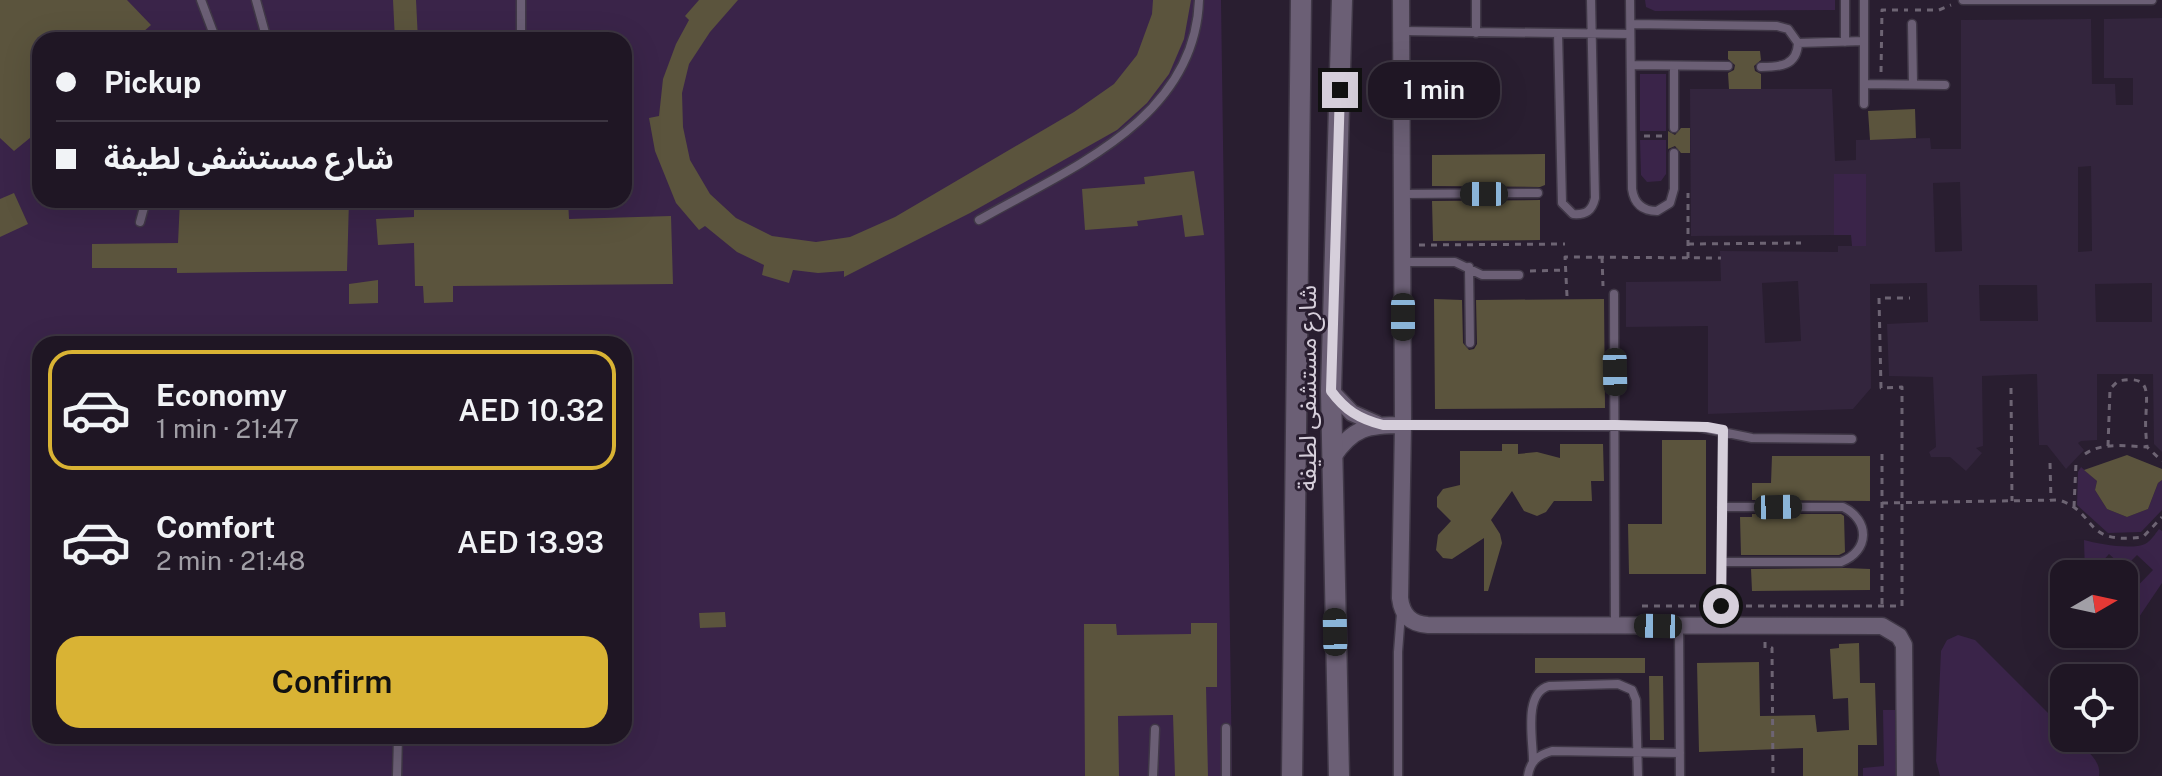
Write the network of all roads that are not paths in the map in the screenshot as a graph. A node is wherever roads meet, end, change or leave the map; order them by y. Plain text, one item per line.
1 (201, 0) edge
2 (256, 0) edge
3 (521, 0) edge
4 (1199, 0) edge
5 (1301, 0) edge
6 (1342, 0) edge
7 (1401, 0) edge
8 (1476, 0) edge
9 (1591, 0) edge
10 (1630, 0) edge
11 (1845, 0) edge
12 (1864, 0) edge
13 (1963, 0) edge
14 (2152, 0) edge
15 (1912, 24) dead end
16 (1630, 29) junction
17 (1401, 31) junction
18 (213, 32) edge
19 (265, 32) edge
20 (521, 32) edge
21 (1476, 33) junction
22 (1558, 33) junction
23 (1592, 34) junction
24 (1864, 41) junction
25 (1845, 42) junction
26 (1798, 43) junction
27 (1631, 65) junction
28 (1674, 66) junction
29 (1728, 66) dead end
30 (1761, 67) dead end
31 (1864, 84) junction
32 (1913, 84) junction
33 (1945, 85) dead end
34 (1864, 104) dead end
35 (1671, 132) road end
36 (1674, 153) dead end
37 (1538, 193) dead end
38 (1402, 194) junction
39 (144, 208) edge
40 (979, 220) dead end
41 (140, 222) dead end
42 (1403, 254) junction
43 (1469, 267) junction
44 (1519, 275) road end
45 (1614, 294) road end
46 (1470, 343) dead end
47 (1331, 391) junction
48 (1383, 425) junction
49 (1403, 425) junction
50 (1615, 425) junction
51 (1723, 430) junction
52 (1852, 439) dead end
53 (1333, 457) junction
54 (1722, 507) junction
55 (1722, 562) junction
56 (1401, 606) junction
57 (1721, 625) junction
58 (1615, 626) junction
59 (1679, 626) junction
60 (1226, 728) dead end
61 (1155, 729) dead end
62 (398, 744) edge
63 (1637, 753) junction
64 (1680, 753) junction
65 (1533, 761) junction
66 (397, 776) edge
67 (1153, 776) edge
68 (1226, 776) edge
69 (1292, 776) edge
70 (1339, 776) edge
71 (1398, 776) edge
72 (1528, 776) edge
73 (1638, 776) edge
74 (1680, 776) edge
75 (1905, 776) edge

1 - 18 lane
2 - 19 lane
3 - 20 lane
4 - 40 lane
5 - 69 main road, شارع مستشفى لطيفة
6 - 47 main road, شارع مستشفى لطيفة
7 - 17 street
8 - 21 lane
9 - 23 lane
10 - 16 lane
11 - 25 lane
12 - 24 lane
13 - 14 lane
15 - 32 lane
16 - 23 lane
16 - 26 lane
16 - 27 lane
17 - 21 lane
17 - 38 street
21 - 22 lane
22 - 23 lane
22 - 23 lane
24 - 25 lane
24 - 31 lane
25 - 26 lane
26 - 30 lane
27 - 28 lane
27 - 36 lane
28 - 29 lane
28 - 35 lane
31 - 32 lane
31 - 34 lane
32 - 33 lane
37 - 38 lane
38 - 42 street
39 - 41 lane
42 - 43 lane
42 - 49 street
43 - 44 lane
43 - 46 lane
45 - 50 lane
47 - 48 street
47 - 53 main road, شارع مستشفى لطيفة
48 - 49 street
48 - 53 street
49 - 50 lane
49 - 56 street
50 - 51 lane
50 - 58 lane
51 - 52 lane
51 - 54 lane
53 - 70 main road, شارع مستشفى لطيفة
54 - 55 lane
54 - 55 lane
55 - 57 lane
56 - 58 street
56 - 71 lane
57 - 59 street
57 - 75 street
58 - 59 street
59 - 64 lane
60 - 68 lane
61 - 67 lane
62 - 66 lane
63 - 64 lane
63 - 65 lane
63 - 65 lane
63 - 73 lane
64 - 74 lane
65 - 72 lane

